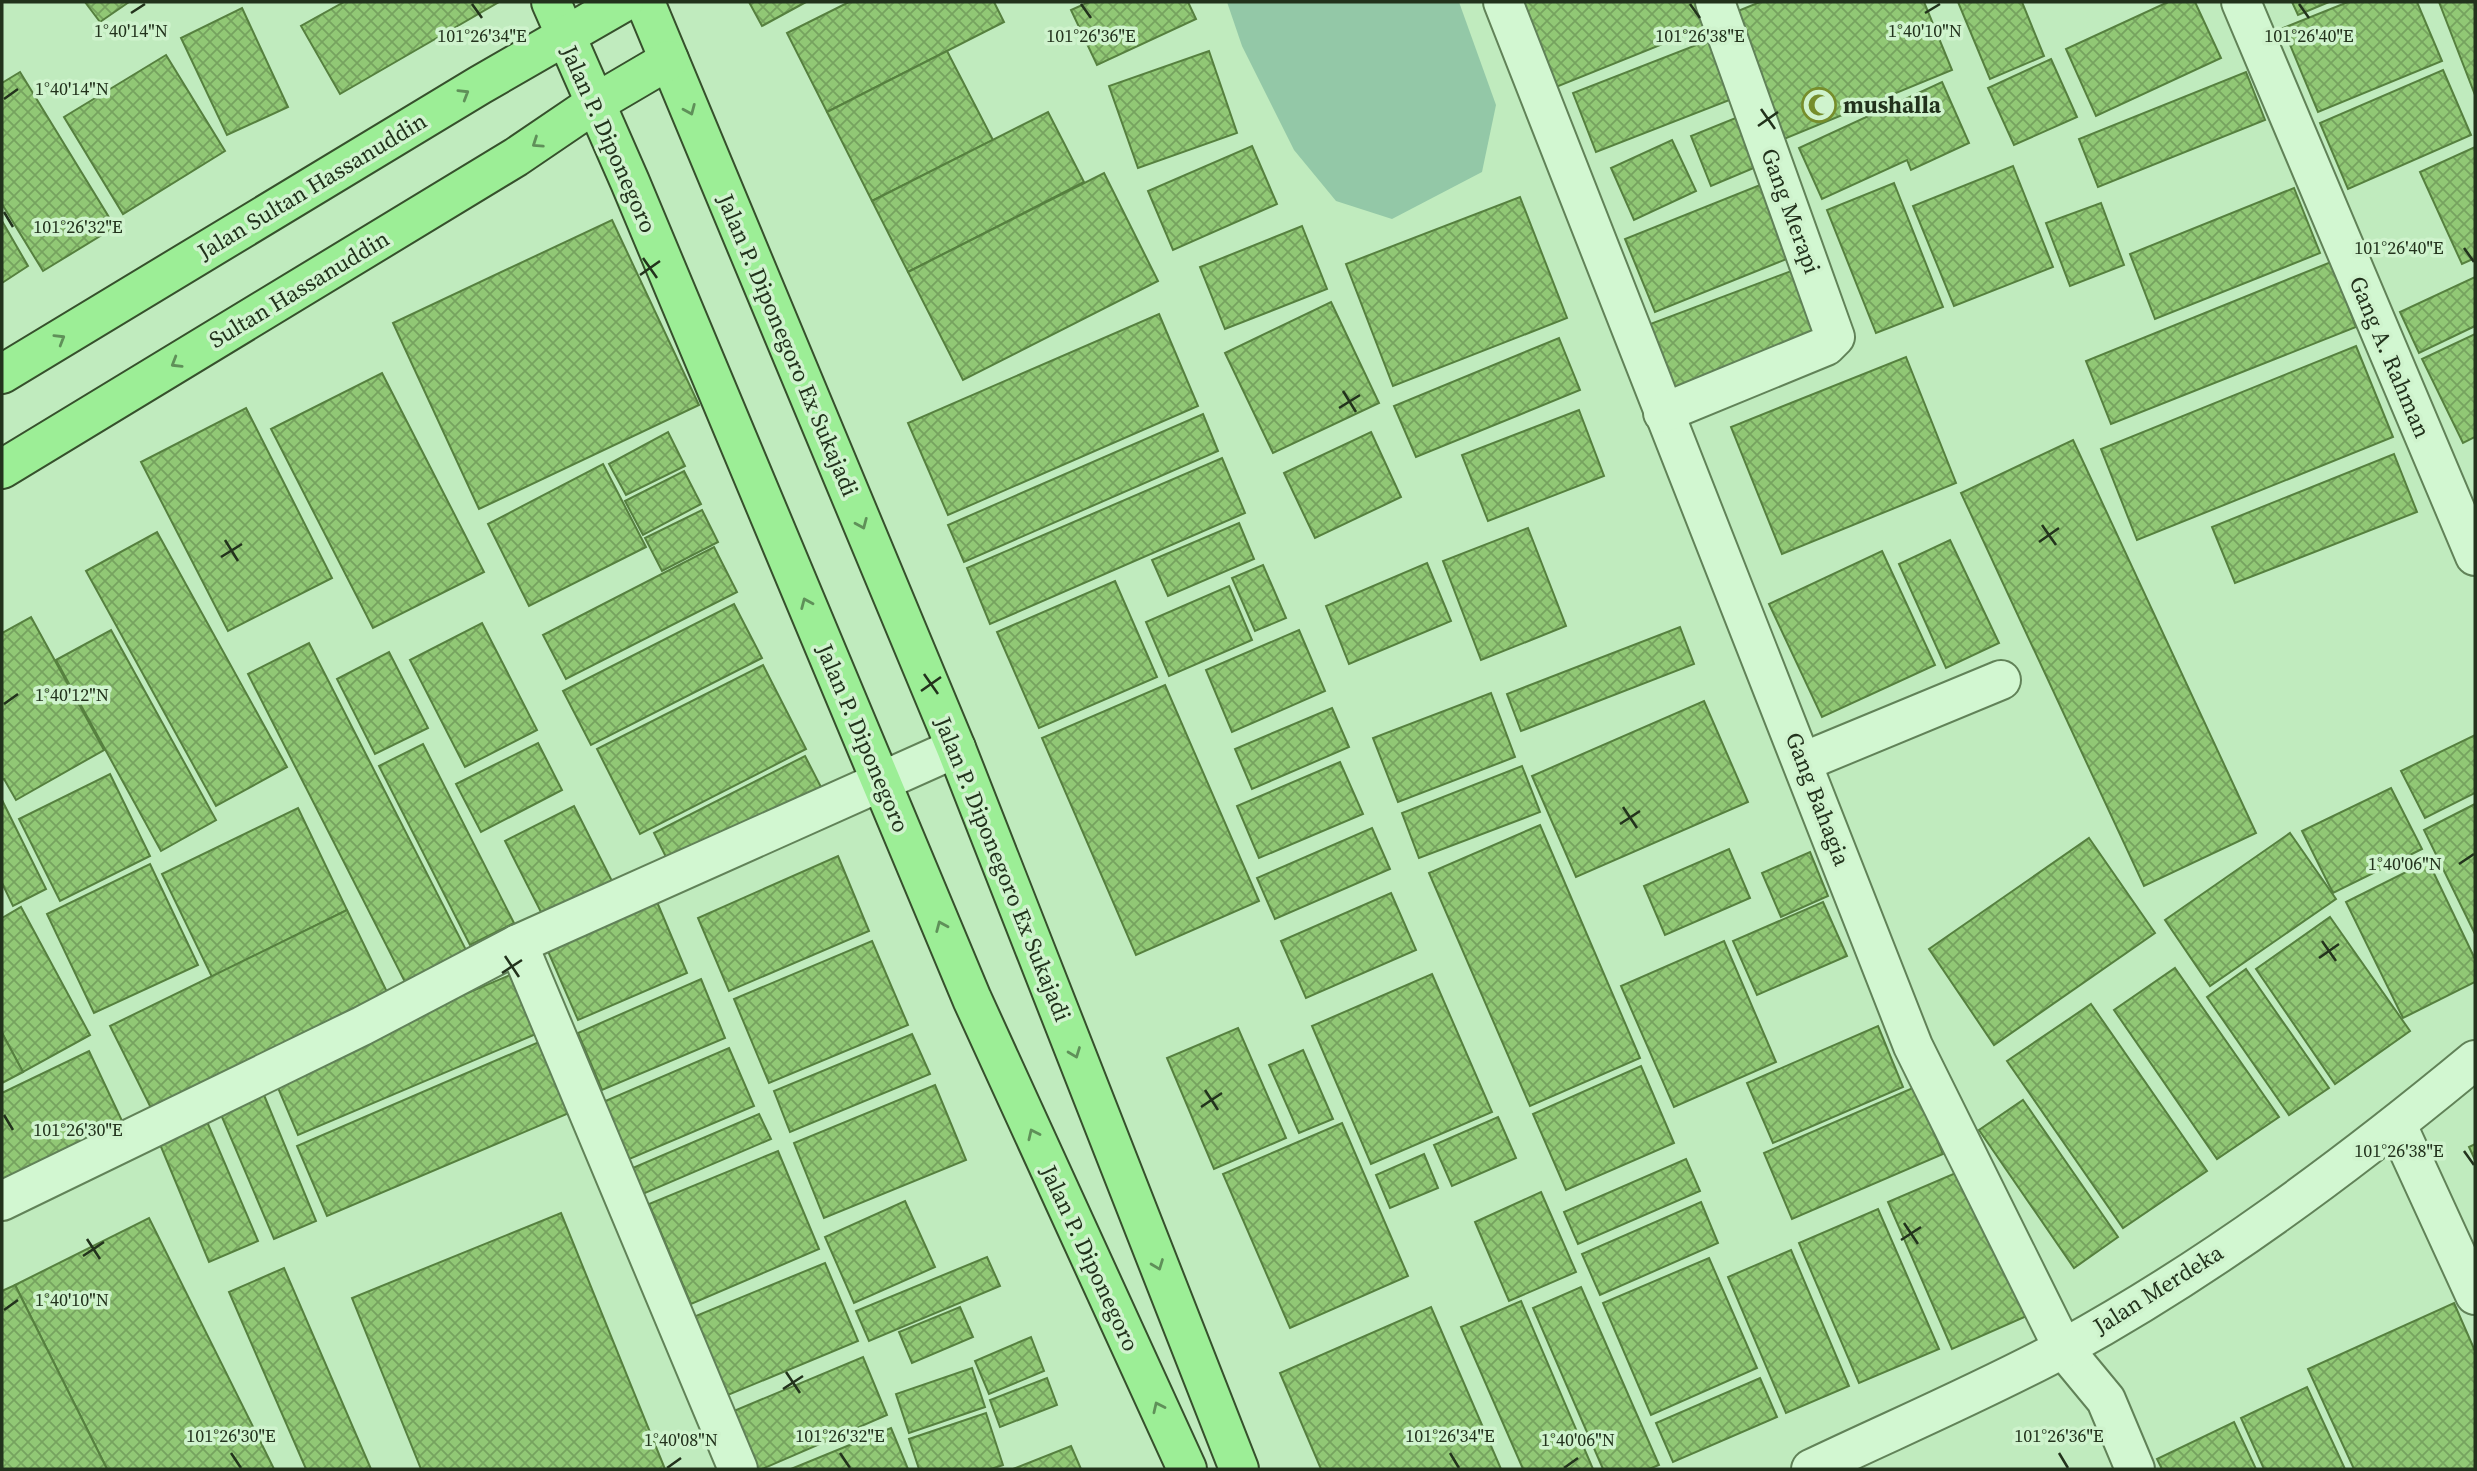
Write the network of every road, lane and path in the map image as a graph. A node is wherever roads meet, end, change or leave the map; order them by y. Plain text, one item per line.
1 (624, 2) edge
2 (645, 2) edge
3 (1503, 2) edge
4 (1715, 2) edge
5 (2241, 2) edge
6 (558, 19) edge
7 (669, 60) junction
8 (594, 104) junction
9 (2, 374) edge
10 (1664, 413) junction
11 (2, 469) edge
12 (2475, 556) edge
13 (2001, 680) dead end
14 (956, 748) junction
15 (1804, 762) junction
16 (881, 782) junction
17 (518, 944) junction
18 (2475, 1060) edge
19 (2397, 1125) junction
20 (2, 1200) edge
21 (2475, 1295) edge
22 (2063, 1348) junction
23 (738, 1469) edge
24 (1187, 1469) edge
25 (1239, 1469) edge
26 (1811, 1469) edge
27 (2135, 1469) edge

1 - 6 main road, Jalan Sultan Hassanuddin
2 - 7 main road, Jalan P. Diponegoro Ex Sukajadi
3 - 10 street, Gang Bahagia
4 - 10 street, Gang Merapi
5 - 12 street, Gang A. Rahman
6 - 8 main road, Jalan P. Diponegoro
9 -> 6 main road, Jalan Sultan Hassanuddin
7 - 8 main road
7 -> 14 main road, Jalan P. Diponegoro Ex Sukajadi
8 -> 11 main road, Sultan Hassanuddin
16 -> 8 main road, Jalan P. Diponegoro
10 - 15 street, Gang Bahagia
13 - 15 street
14 - 16 street
14 -> 25 main road, Jalan P. Diponegoro Ex Sukajadi
15 - 22 street, Gang Bahagia
16 - 17 street
24 -> 16 main road, Jalan P. Diponegoro
17 - 20 street
17 - 23 street
18 - 19 street, Jalan Merdeka
19 - 21 street
19 - 22 street, Jalan Merdeka
22 - 26 street, Jalan Merdeka
22 - 27 street, Gang Bahagia

